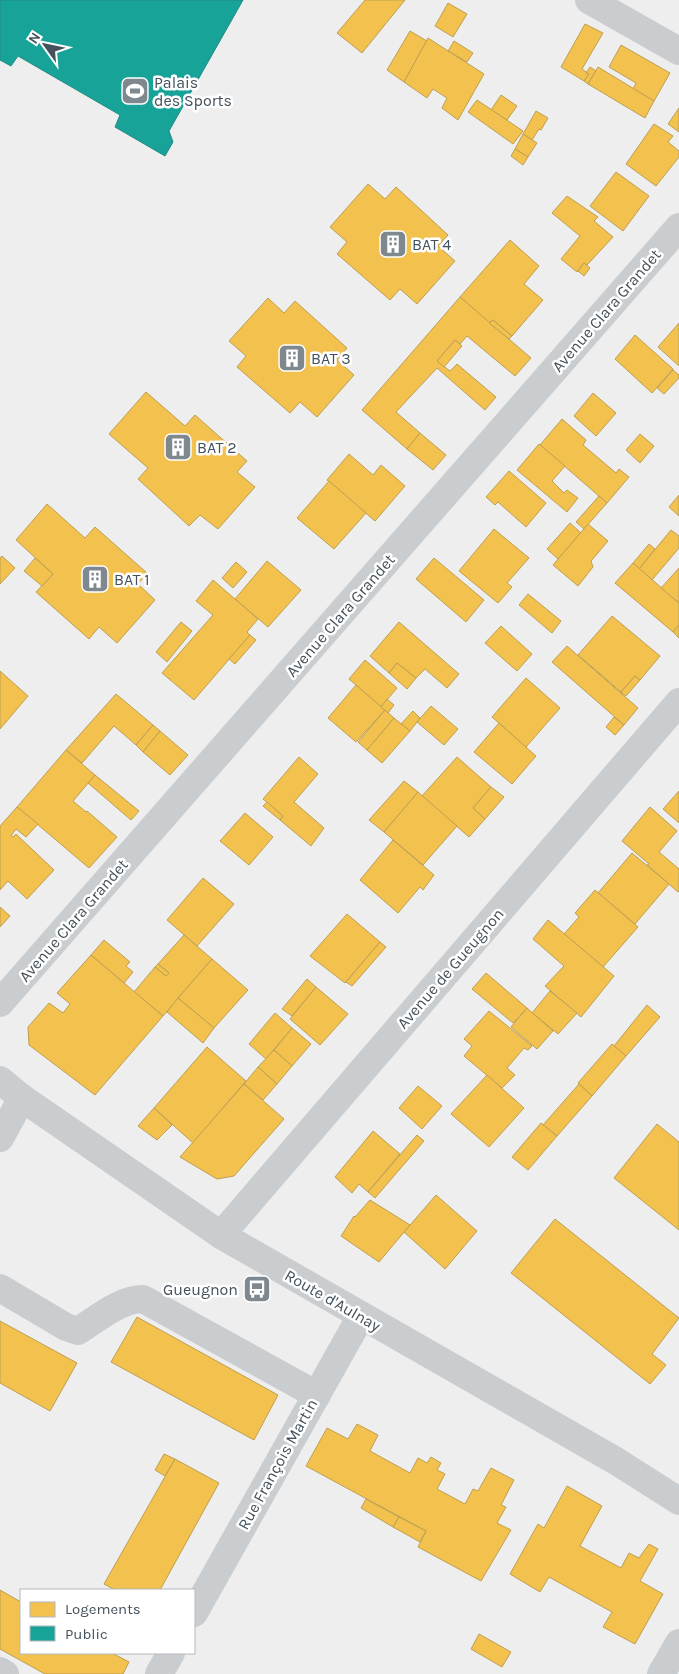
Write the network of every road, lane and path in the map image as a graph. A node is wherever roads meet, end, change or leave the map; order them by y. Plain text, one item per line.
1 (589, 0) edge
2 (679, 51) edge
3 (679, 227) edge
4 (679, 702) edge
5 (0, 1003) edge
6 (0, 1080) edge
7 (22, 1098) junction
8 (0, 1138) edge
9 (221, 1235) junction
10 (0, 1288) edge
11 (361, 1316) junction
12 (317, 1395) junction
13 (679, 1501) edge
14 (195, 1611) edge
15 (679, 1643) edge
16 (170, 1654) edge
17 (0, 1671) edge
18 (5, 1674) edge
19 (159, 1674) edge
20 (661, 1674) edge

1 - 2 street
3 - 5 street, Avenue Clara Grandet
4 - 9 street, Avenue de Gueugnon
6 - 7 street, Route d'Aulnay
7 - 8 street
7 - 9 street, Route d'Aulnay
9 - 11 street, Route d'Aulnay
10 - 12 street
11 - 12 street, Rue François Martin
11 - 13 street, Route d'Aulnay
12 - 14 street, Rue François Martin
15 - 20 street
16 - 19 street
17 - 18 street

